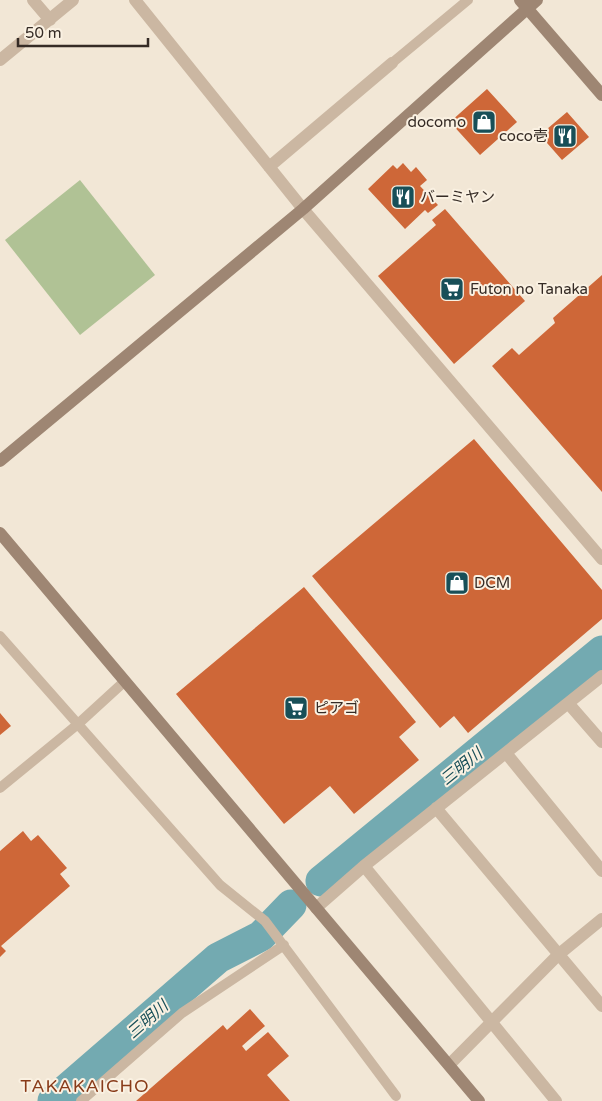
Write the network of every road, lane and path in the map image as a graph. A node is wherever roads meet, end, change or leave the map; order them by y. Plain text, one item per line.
1 (33, 0) edge
2 (73, 0) edge
3 (135, 0) edge
4 (468, 0) edge
5 (529, 3) edge
6 (50, 20) junction
7 (0, 60) edge
8 (392, 63) joint
9 (602, 95) edge
10 (269, 167) junction
11 (304, 209) junction
12 (0, 461) edge
13 (0, 533) edge
14 (602, 559) edge
15 (0, 636) edge
16 (602, 676) edge
17 (125, 681) junction
18 (568, 703) junction
19 (78, 724) junction
20 (602, 742) edge
21 (506, 752) junction
22 (0, 788) edge
23 (436, 808) junction
24 (364, 866) junction
25 (602, 871) edge
26 (316, 908) junction
27 (602, 919) edge
28 (284, 945) junction
29 (558, 955) junction
30 (602, 1006) edge
31 (493, 1023) junction
32 (449, 1065) junction
33 (396, 1096) dead end
34 (81, 1101) edge
35 (479, 1101) edge
36 (556, 1101) edge

1 - 6 street
2 - 6 street
3 - 10 street
4 - 8 lane
5 - 9 street
5 - 11 street
6 - 7 street
8 - 10 street
10 - 11 street
11 - 12 street
11 - 14 street
13 - 17 street
15 - 19 lane
16 - 18 street
17 - 19 lane
17 - 26 street
18 - 20 street
18 - 21 street
19 - 22 lane
19 - 28 lane
21 - 23 street
21 - 25 street
23 - 24 street
23 - 29 street
24 - 26 street
24 - 31 street
26 - 32 street
27 - 29 street
28 - 33 lane
28 - 34 lane
29 - 30 street
29 - 31 street
31 - 32 street
31 - 36 street
32 - 35 street

